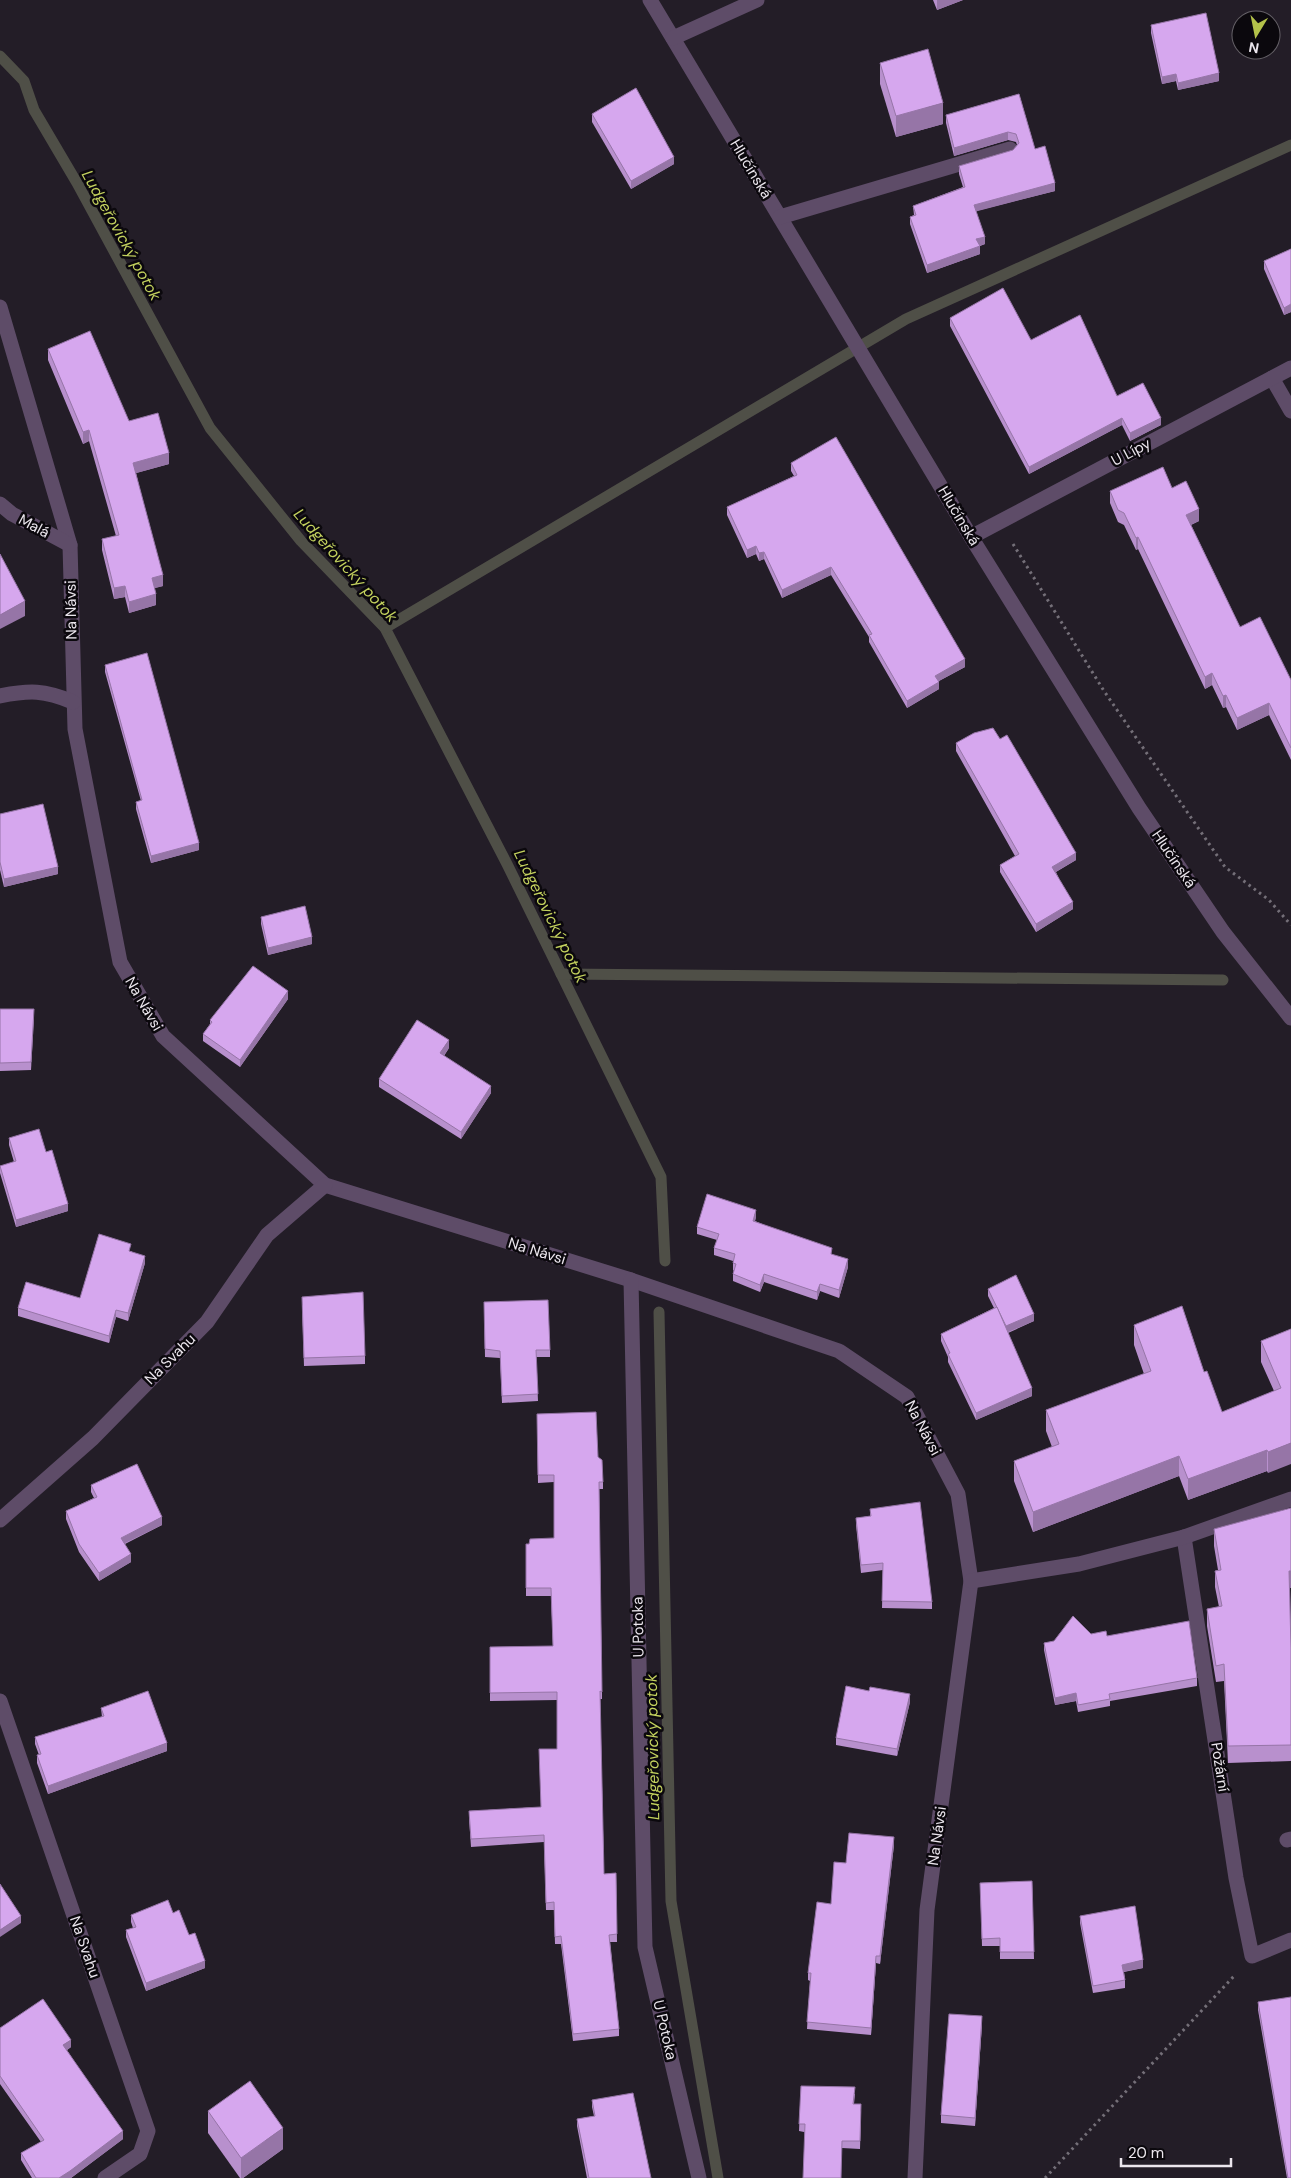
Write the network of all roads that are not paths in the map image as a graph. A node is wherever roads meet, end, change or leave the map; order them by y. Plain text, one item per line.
1 (650, 0) edge
2 (757, 0) edge
3 (673, 38) junction
4 (1010, 149) edge
5 (780, 217) junction
6 (0, 307) edge
7 (1291, 368) edge
8 (1272, 378) junction
9 (1291, 411) edge
10 (0, 504) edge
11 (971, 537) junction
12 (70, 545) junction
13 (0, 696) edge
14 (73, 702) junction
15 (1291, 1018) edge
16 (325, 1185) junction
17 (631, 1280) junction
18 (1291, 1499) edge
19 (0, 1520) edge
20 (1184, 1537) junction
21 (971, 1581) junction
22 (0, 1701) edge
23 (1291, 1940) edge
24 (105, 2178) edge
25 (700, 2178) edge
26 (915, 2178) edge

1 - 3 street, Hlučínská
2 - 3 street
3 - 5 street, Hlučínská
4 - 5 street
5 - 11 street, Hlučínská
6 - 12 street, Na Návsi
7 - 8 street, U Lípy
8 - 9 street
8 - 11 street, U Lípy
10 - 12 street, Malá
11 - 15 street, Hlučínská
12 - 14 street, Na Návsi
13 - 14 street
14 - 16 street, Na Návsi
16 - 17 street, Na Návsi
16 - 19 street, Na Svahu
17 - 21 street, Na Návsi
17 - 25 street, U Potoka
18 - 20 street
20 - 21 street
20 - 23 street, Požární
21 - 26 street, Na Návsi
22 - 24 street, Na Svahu

